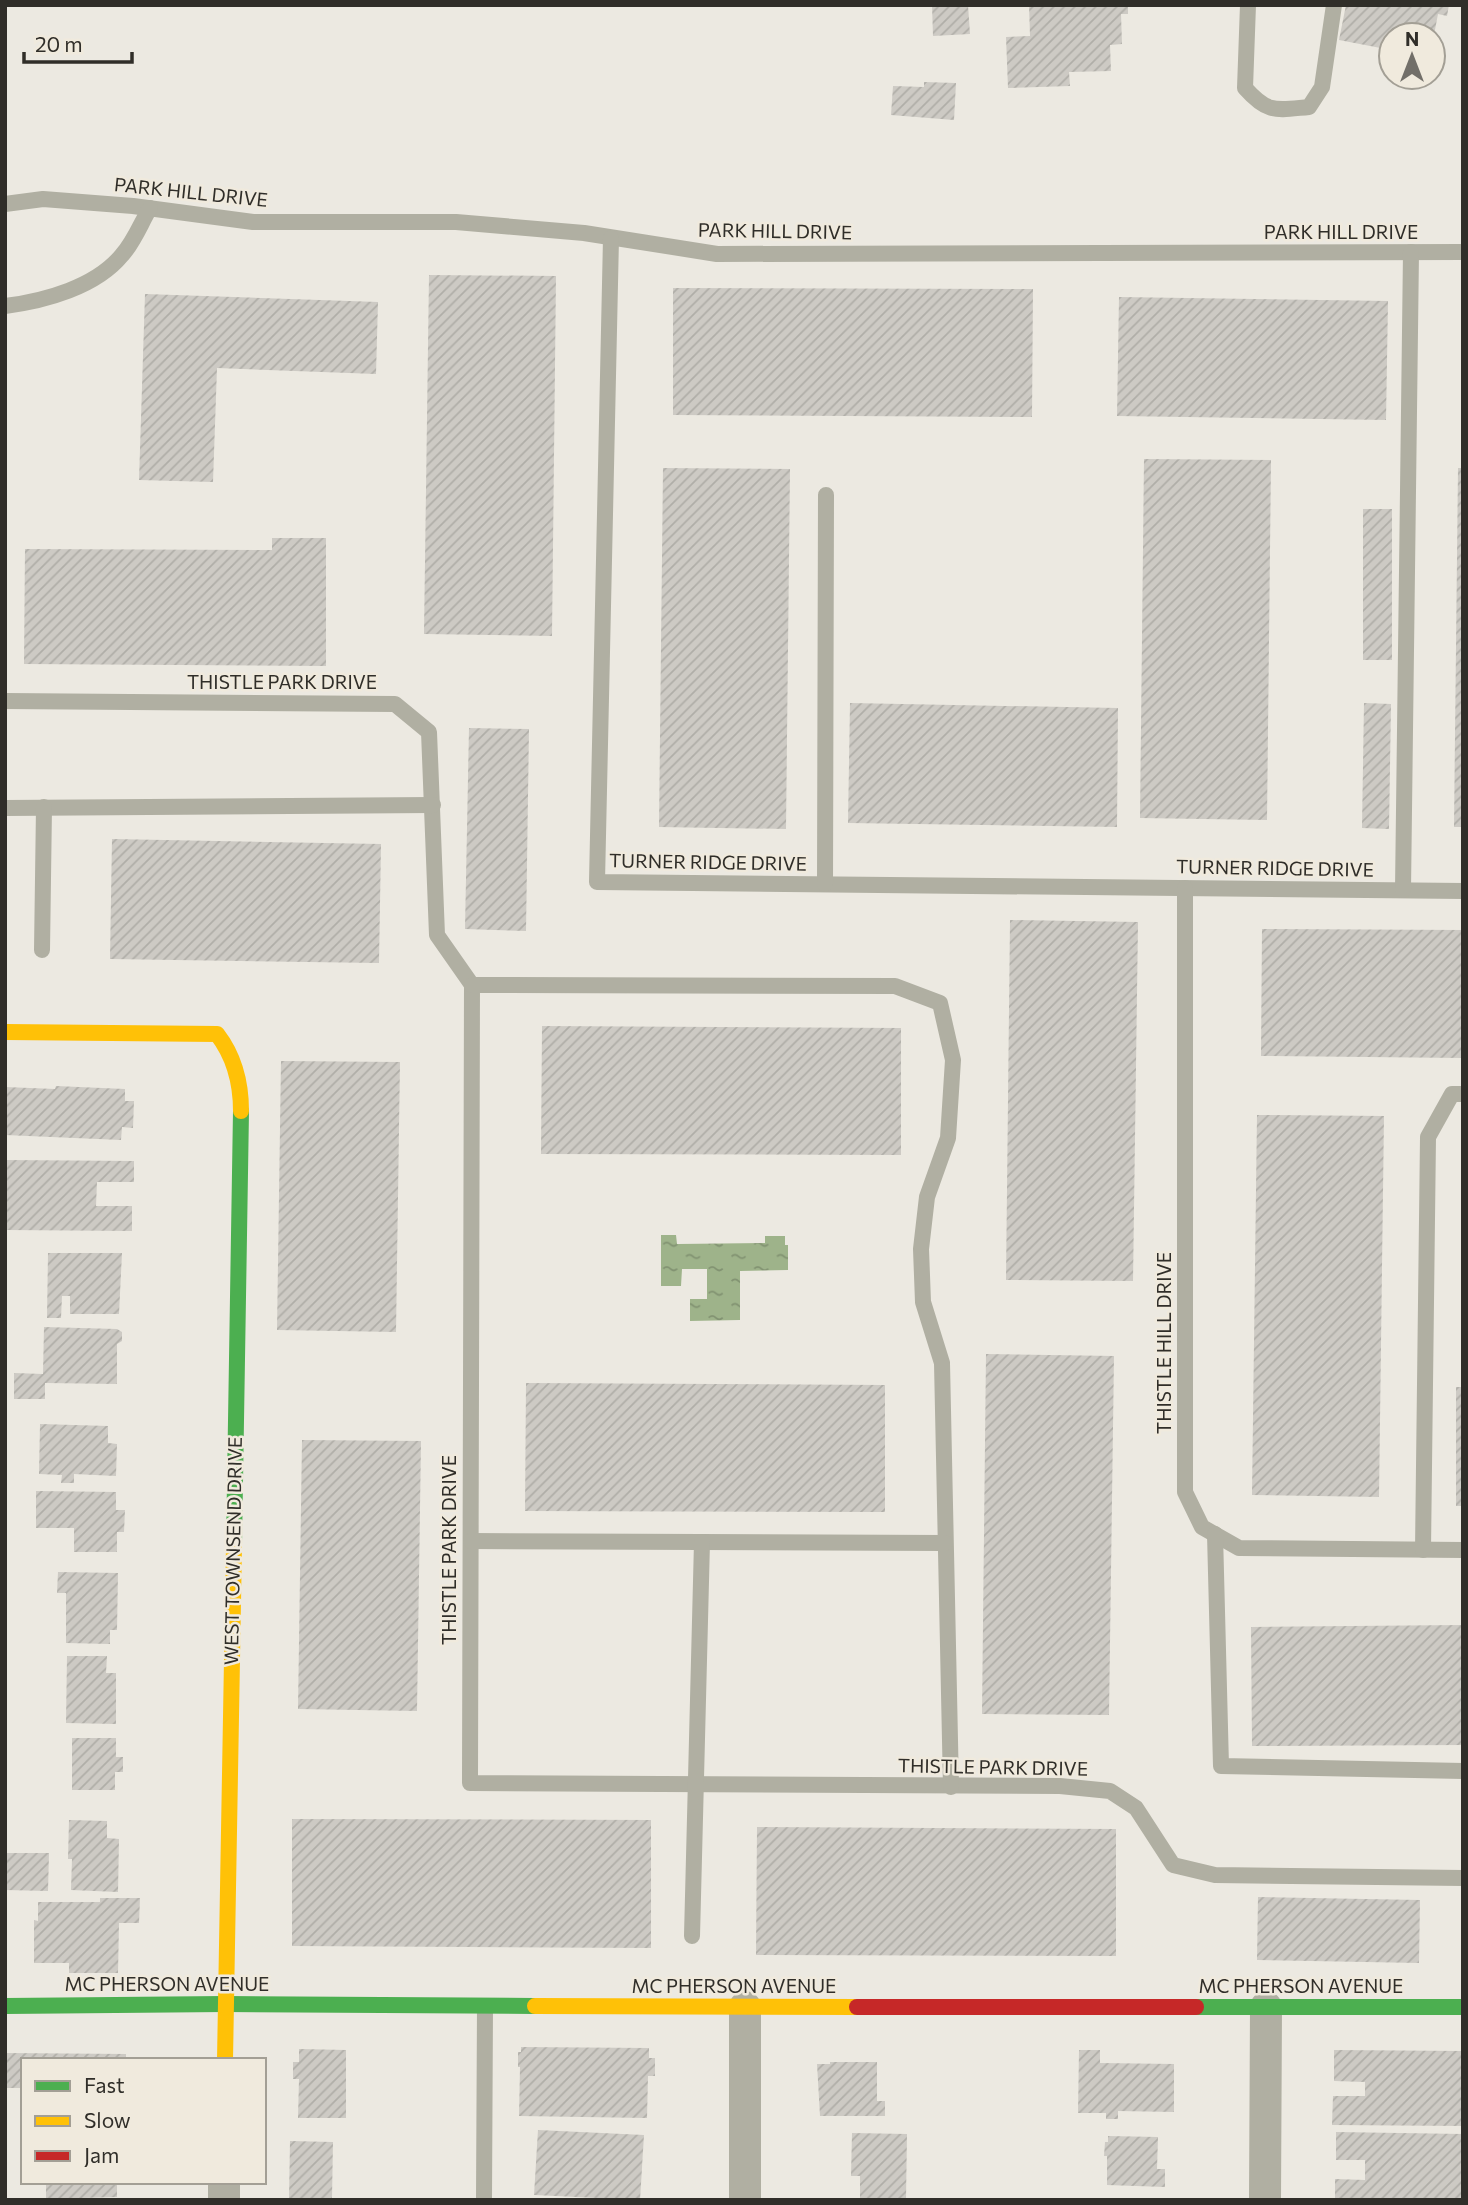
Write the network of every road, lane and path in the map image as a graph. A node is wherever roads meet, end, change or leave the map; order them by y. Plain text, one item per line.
1 (1248, 5) edge
2 (1334, 5) edge
3 (5, 204) edge
4 (150, 208) junction
5 (611, 237) junction
6 (1463, 252) edge
7 (1411, 253) junction
8 (5, 306) edge
9 (826, 495) dead end
10 (5, 701) edge
11 (433, 805) junction
12 (44, 807) junction
13 (5, 808) edge
14 (825, 884) junction
15 (1185, 888) junction
16 (1403, 890) junction
17 (1463, 891) edge
18 (42, 950) dead end
19 (472, 985) junction
20 (5, 1032) edge
21 (1463, 1094) edge
22 (1214, 1534) junction
23 (471, 1541) junction
24 (702, 1542) junction
25 (945, 1543) junction
26 (1423, 1550) junction
27 (1463, 1550) edge
28 (1463, 1771) edge
29 (696, 1785) junction
30 (950, 1787) junction
31 (1463, 1878) edge
32 (691, 1936) dead end
33 (225, 2004) junction
34 (5, 2006) edge
35 (485, 2006) junction
36 (745, 2007) junction
37 (1266, 2007) junction
38 (1463, 2007) edge
39 (225, 2058) edge
40 (484, 2200) edge
41 (745, 2200) edge
42 (1265, 2200) edge

1 - 2 lane
3 - 4 lane, PARK HILL DRIVE
4 - 5 lane, PARK HILL DRIVE
4 - 8 lane
5 - 7 lane, PARK HILL DRIVE
5 - 14 lane, TURNER RIDGE DRIVE
6 - 7 lane, PARK HILL DRIVE
7 - 16 lane
9 - 14 lane
10 - 11 lane, THISTLE PARK DRIVE
11 - 12 lane
11 - 19 lane, THISTLE PARK DRIVE
12 - 13 lane
12 - 18 lane
14 - 15 lane, TURNER RIDGE DRIVE
15 - 16 lane, TURNER RIDGE DRIVE
15 - 22 lane, THISTLE HILL DRIVE
16 - 17 lane, TURNER RIDGE DRIVE
19 - 23 lane, THISTLE PARK DRIVE
19 - 25 lane
20 - 33 street, WEST TOWNSEND DRIVE
21 - 26 lane
22 - 26 lane, THISTLE HILL DRIVE
22 - 28 lane
23 - 24 lane
23 - 29 lane, THISTLE PARK DRIVE
24 - 25 lane
24 - 29 lane
25 - 30 lane
26 - 27 lane, THISTLE HILL DRIVE
29 - 30 lane, THISTLE PARK DRIVE
29 - 32 lane
30 - 31 lane, THISTLE PARK DRIVE
33 - 34 street, MC PHERSON AVENUE
33 - 35 street, MC PHERSON AVENUE
33 - 39 street, WEST TOWNSEND DRIVE
35 - 36 street, MC PHERSON AVENUE
35 - 40 lane
36 - 37 street, MC PHERSON AVENUE
36 - 41 street
37 - 38 street, MC PHERSON AVENUE
37 - 42 street

